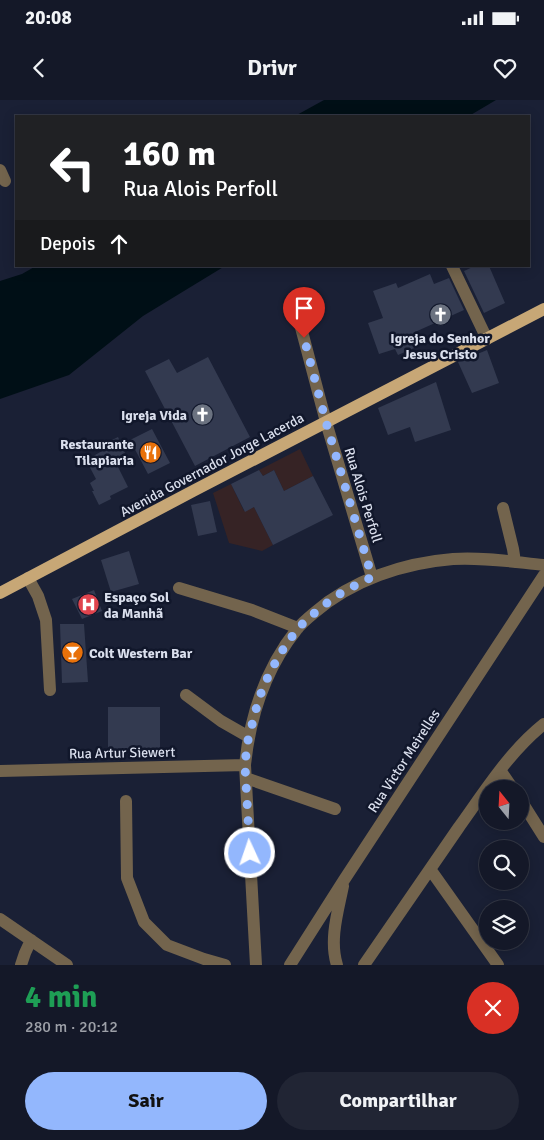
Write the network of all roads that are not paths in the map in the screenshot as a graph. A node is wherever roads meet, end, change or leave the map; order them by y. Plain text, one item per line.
1 (452, 267) edge
2 (544, 309) edge
3 (299, 320) dead end
4 (487, 339) junction
5 (326, 422) junction
6 (503, 508) dead end
7 (515, 562) junction
8 (544, 565) edge
9 (544, 575) edge
10 (372, 577) junction
11 (28, 578) junction
12 (179, 588) dead end
13 (0, 593) edge
14 (298, 628) junction
15 (50, 690) dead end
16 (186, 695) dead end
17 (544, 724) edge
18 (249, 737) junction
19 (500, 770) junction
20 (0, 771) edge
21 (246, 772) junction
22 (507, 780) edge
23 (126, 801) dead end
24 (335, 808) dead end
25 (529, 813) edge
26 (544, 837) edge
27 (430, 869) junction
28 (344, 880) junction
29 (0, 919) edge
30 (31, 940) junction
31 (336, 964) edge
32 (21, 965) edge
33 (67, 965) edge
34 (225, 965) edge
35 (256, 965) edge
36 (290, 965) edge
37 (364, 965) edge
38 (498, 965) edge

1 - 4 street
2 - 4 main road, Avenida Governador Jorge Lacerda
3 - 5 street, Rua Alois Perfoll
4 - 5 main road, Avenida Governador Jorge Lacerda
5 - 10 street, Rua Alois Perfoll
5 - 11 main road, Avenida Governador Jorge Lacerda
6 - 7 street
7 - 8 street
7 - 10 street
9 - 28 street, Rua Victor Meirelles
10 - 14 street
11 - 13 main road, Avenida Governador Jorge Lacerda
11 - 15 street
12 - 14 street
14 - 18 street
16 - 18 street
17 - 19 street
18 - 21 street
19 - 22 street
19 - 27 street
20 - 21 street, Rua Artur Siewert
21 - 24 street, Rua Artur Siewert
21 - 35 street
23 - 34 street
25 - 26 street
27 - 37 street
27 - 38 street
28 - 31 street
28 - 36 street, Rua Victor Meirelles
29 - 30 street
30 - 32 street
30 - 33 street

